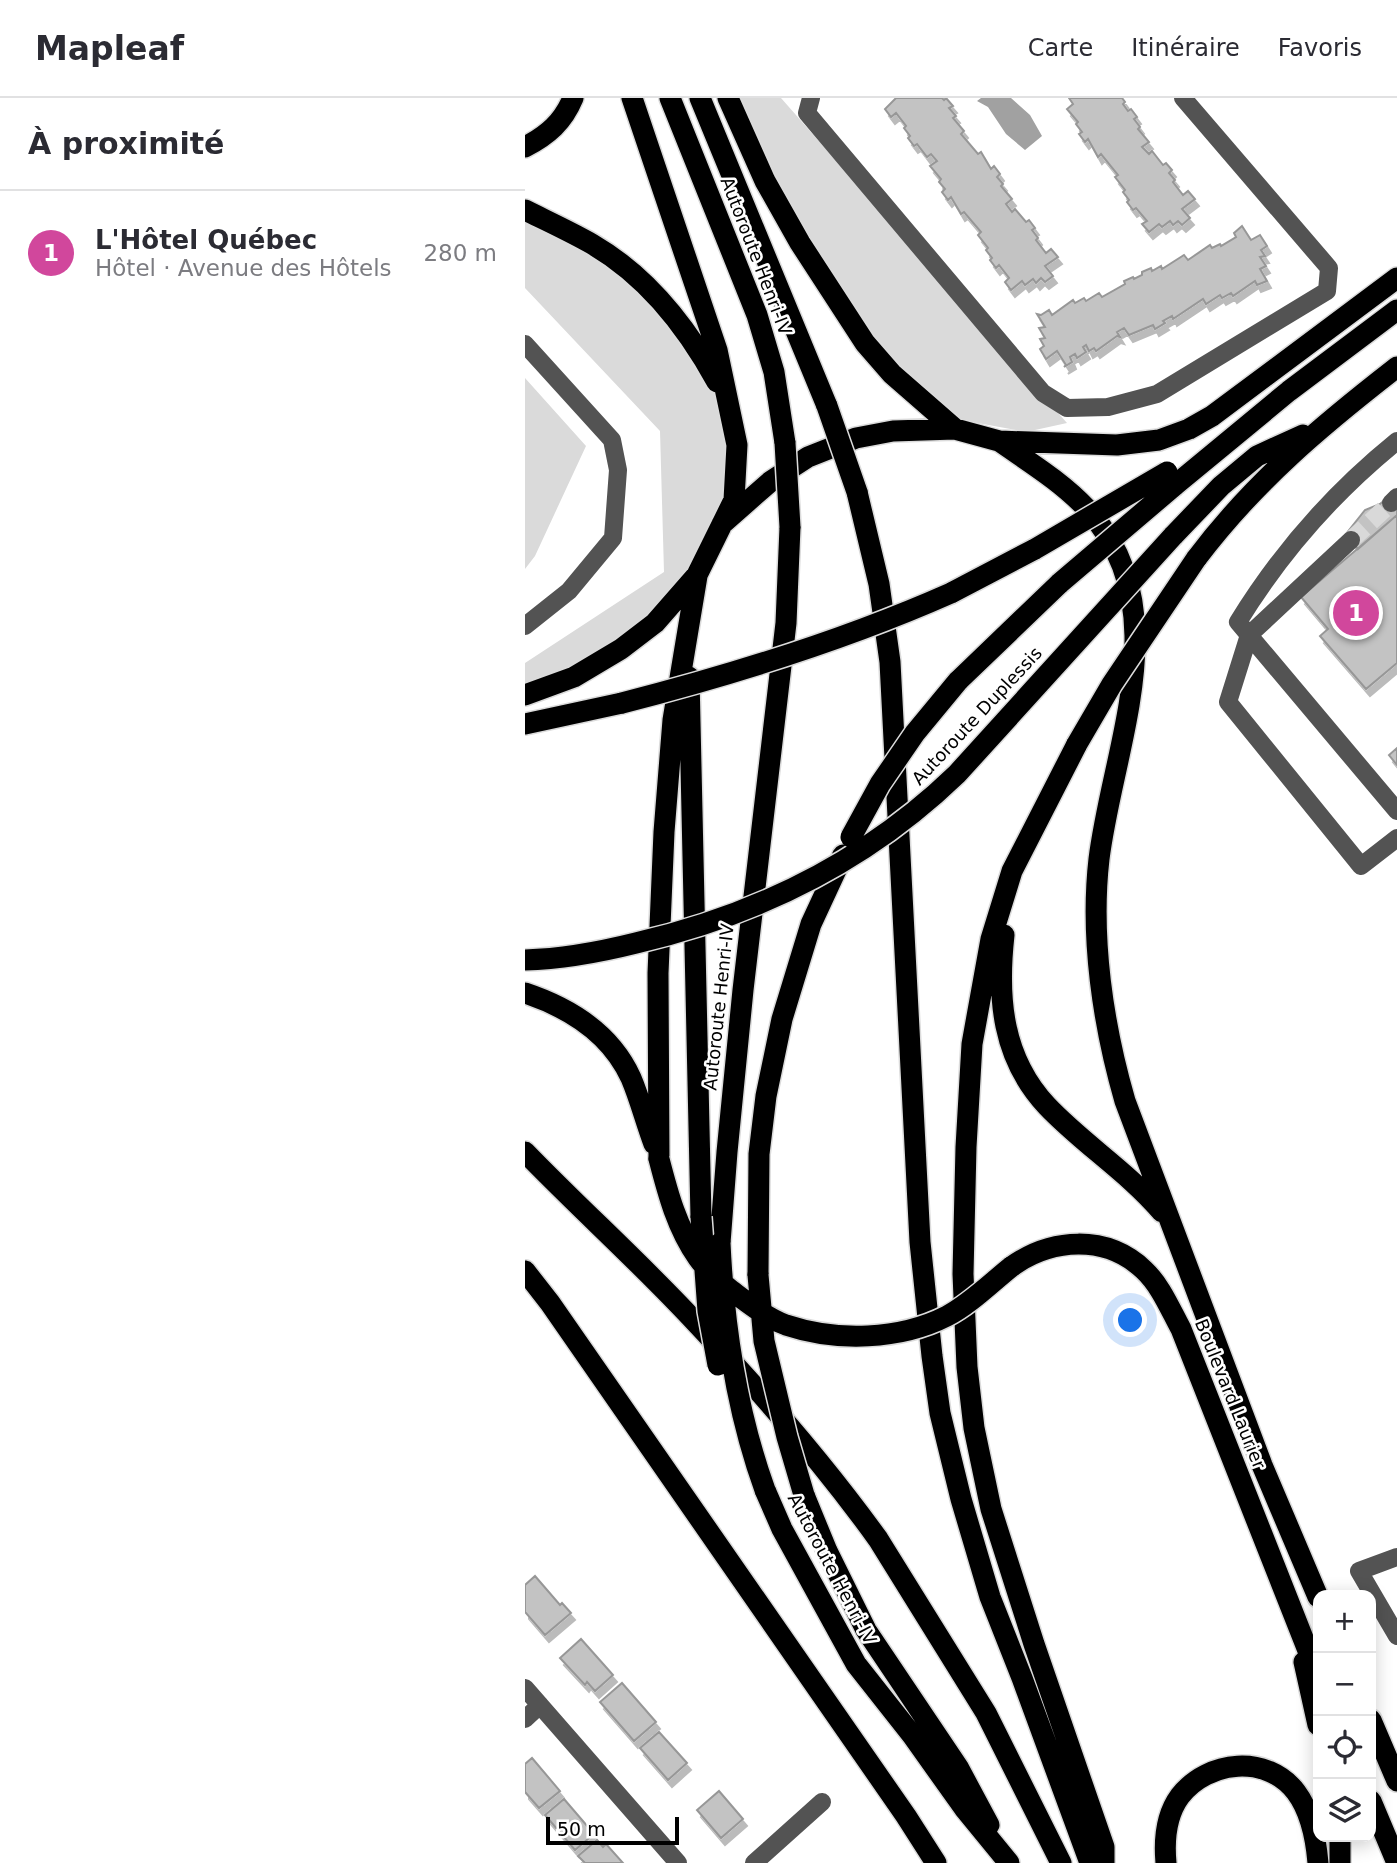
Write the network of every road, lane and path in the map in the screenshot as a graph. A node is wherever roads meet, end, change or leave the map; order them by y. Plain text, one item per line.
1 (573, 98) edge
2 (632, 98) edge
3 (670, 98) edge
4 (700, 98) edge
5 (728, 98) edge
6 (811, 98) edge
7 (1183, 98) edge
8 (525, 147) edge
9 (525, 210) edge
10 (1397, 278) edge
11 (1397, 310) edge
12 (525, 344) edge
13 (1397, 368) edge
14 (729, 406) junction
15 (1321, 427) junction
16 (954, 429) junction
17 (999, 441) junction
18 (1397, 441) edge
19 (1171, 479) junction
20 (722, 524) junction
21 (1351, 540) tunnel mouth
22 (697, 575) junction
23 (525, 626) edge
24 (1244, 628) junction
25 (687, 636) junction
26 (525, 695) edge
27 (525, 724) edge
28 (1397, 811) edge
29 (1039, 816) junction
30 (1397, 838) edge
31 (525, 960) edge
32 (525, 993) edge
33 (525, 1152) edge
34 (659, 1159) junction
35 (525, 1271) edge
36 (1192, 1277) junction
37 (752, 1455) junction
38 (1397, 1557) edge
39 (1315, 1590) edge
40 (1294, 1619) junction
41 (1397, 1636) edge
42 (1313, 1664) edge
43 (525, 1688) edge
44 (540, 1705) junction
45 (1316, 1716) edge
46 (525, 1719) edge
47 (1376, 1732) edge
48 (1397, 1781) edge
49 (822, 1802) dead end
50 (1376, 1813) edge
51 (1339, 1842) edge
52 (678, 1863) edge
53 (754, 1863) edge
54 (936, 1863) edge
55 (1010, 1863) edge
56 (1061, 1863) edge
57 (1090, 1863) edge
58 (1104, 1863) edge
59 (1166, 1863) edge
60 (1318, 1863) edge
61 (1340, 1863) edge
62 (1397, 1863) edge

1 - 8 highway
2 - 14 highway
3 - 37 highway, Autoroute Henri-IV, bridge
4 - 57 highway, Autoroute Henri-IV, bridge
5 - 16 highway
6 - 7 street
9 - 14 highway
10 - 17 highway
11 - 19 highway
12 - 23 street
13 - 15 highway
14 - 20 highway
15 - 29 highway, bridge
15 - 31 highway, Autoroute Duplessis, bridge
16 - 17 highway
16 - 20 highway
17 - 36 highway
18 - 24 street
19 - 27 highway, bridge
19 - 55 highway, bridge
20 - 22 highway
21 - 24 street
22 - 25 highway
22 - 26 highway
24 - 28 street
24 - 30 street
25 - 34 highway
25 - 37 highway, bridge
29 - 36 highway
29 - 58 highway
32 - 34 highway
33 - 56 highway
34 - 40 highway, Boulevard Laurier, bridge
35 - 54 highway
36 - 39 highway, Boulevard Laurier
37 - 55 highway, Autoroute Henri-IV, bridge
38 - 41 street
40 - 42 highway, Boulevard Laurier
40 - 45 highway
43 - 44 street
44 - 46 street
44 - 52 street
47 - 48 highway
49 - 53 street
50 - 62 highway
51 - 61 highway
59 - 60 highway

